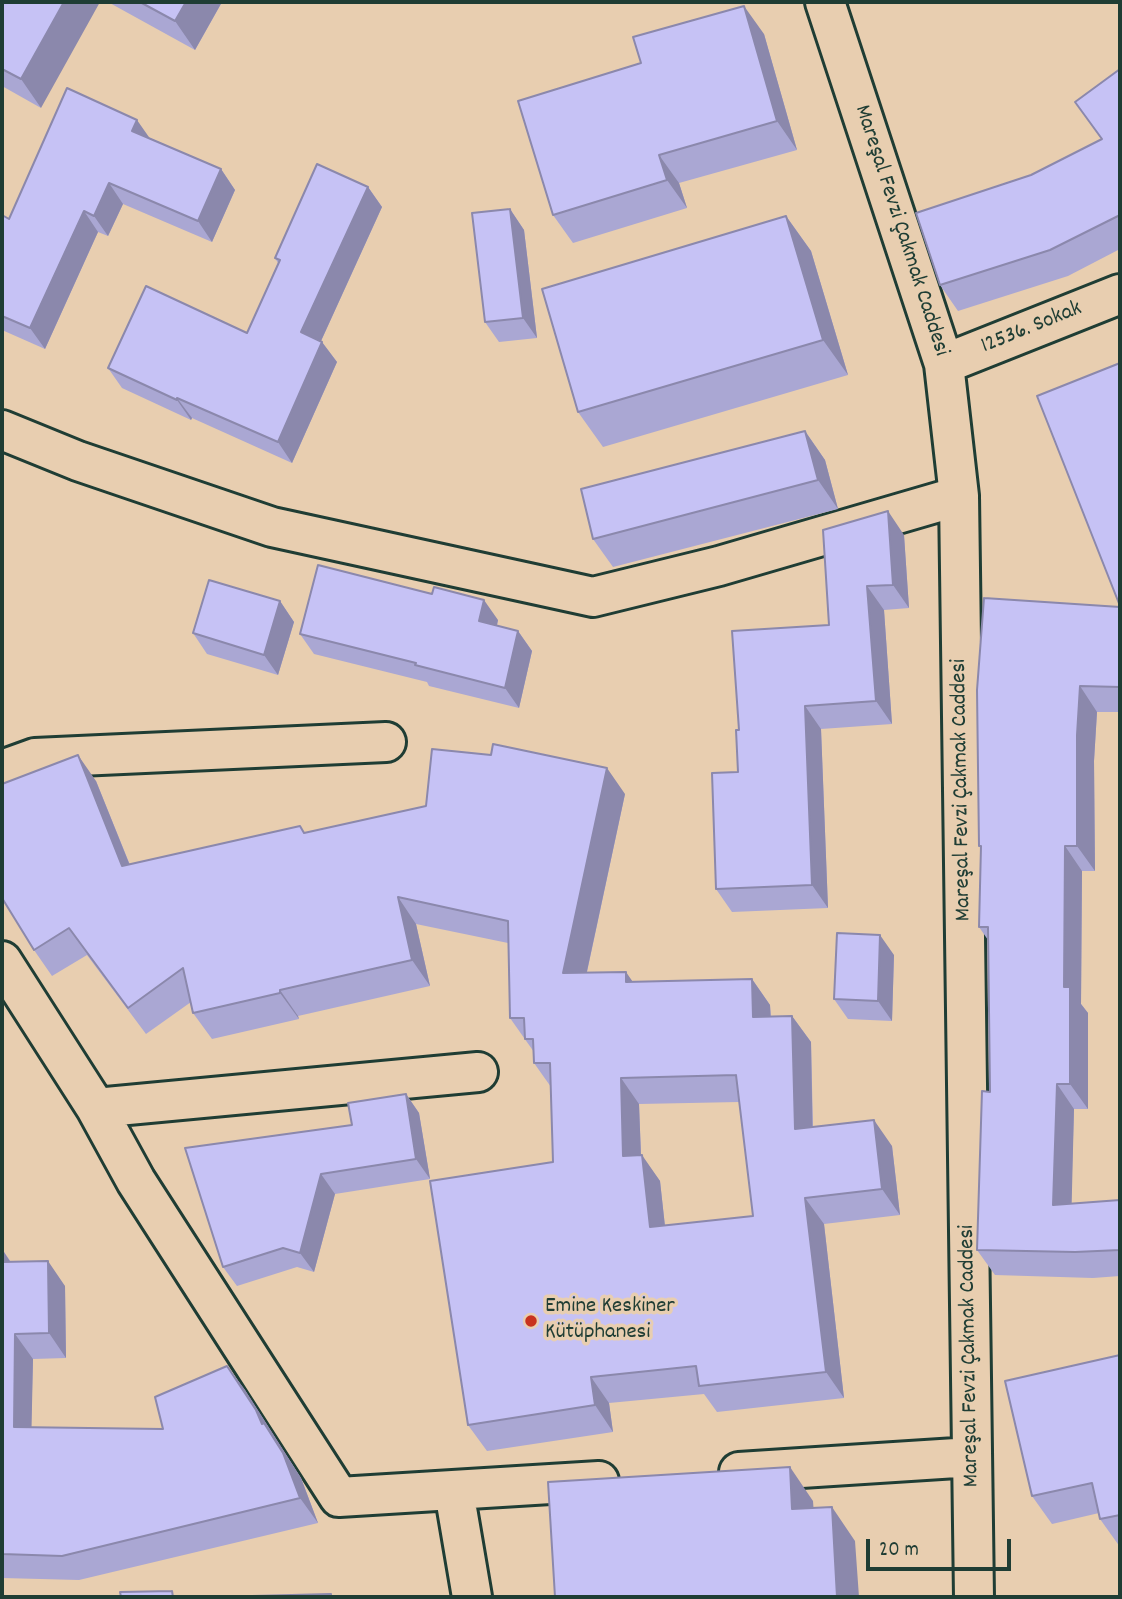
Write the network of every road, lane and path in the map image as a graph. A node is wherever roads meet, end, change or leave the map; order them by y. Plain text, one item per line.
1 (825, 2) edge
2 (1120, 294) edge
3 (944, 364) junction
4 (2, 430) edge
5 (959, 496) junction
6 (386, 743) dead end
7 (2, 770) edge
8 (2, 961) edge
9 (478, 1072) dead end
10 (96, 1108) junction
11 (972, 1457) junction
12 (700, 1475) edge
13 (632, 1479) edge
14 (454, 1491) junction
15 (472, 1597) edge
16 (974, 1597) edge

1 - 3 street, Mareşal Fevzi Çakmak Caddesi
2 - 3 street, 12536. Sokak
3 - 5 street, Mareşal Fevzi Çakmak Caddesi
4 - 5 street
5 - 11 street, Mareşal Fevzi Çakmak Caddesi
6 - 7 street
8 - 10 street
9 - 10 street
10 - 14 street
11 - 12 street
11 - 16 street, Mareşal Fevzi Çakmak Caddesi
13 - 14 street
14 - 15 street

